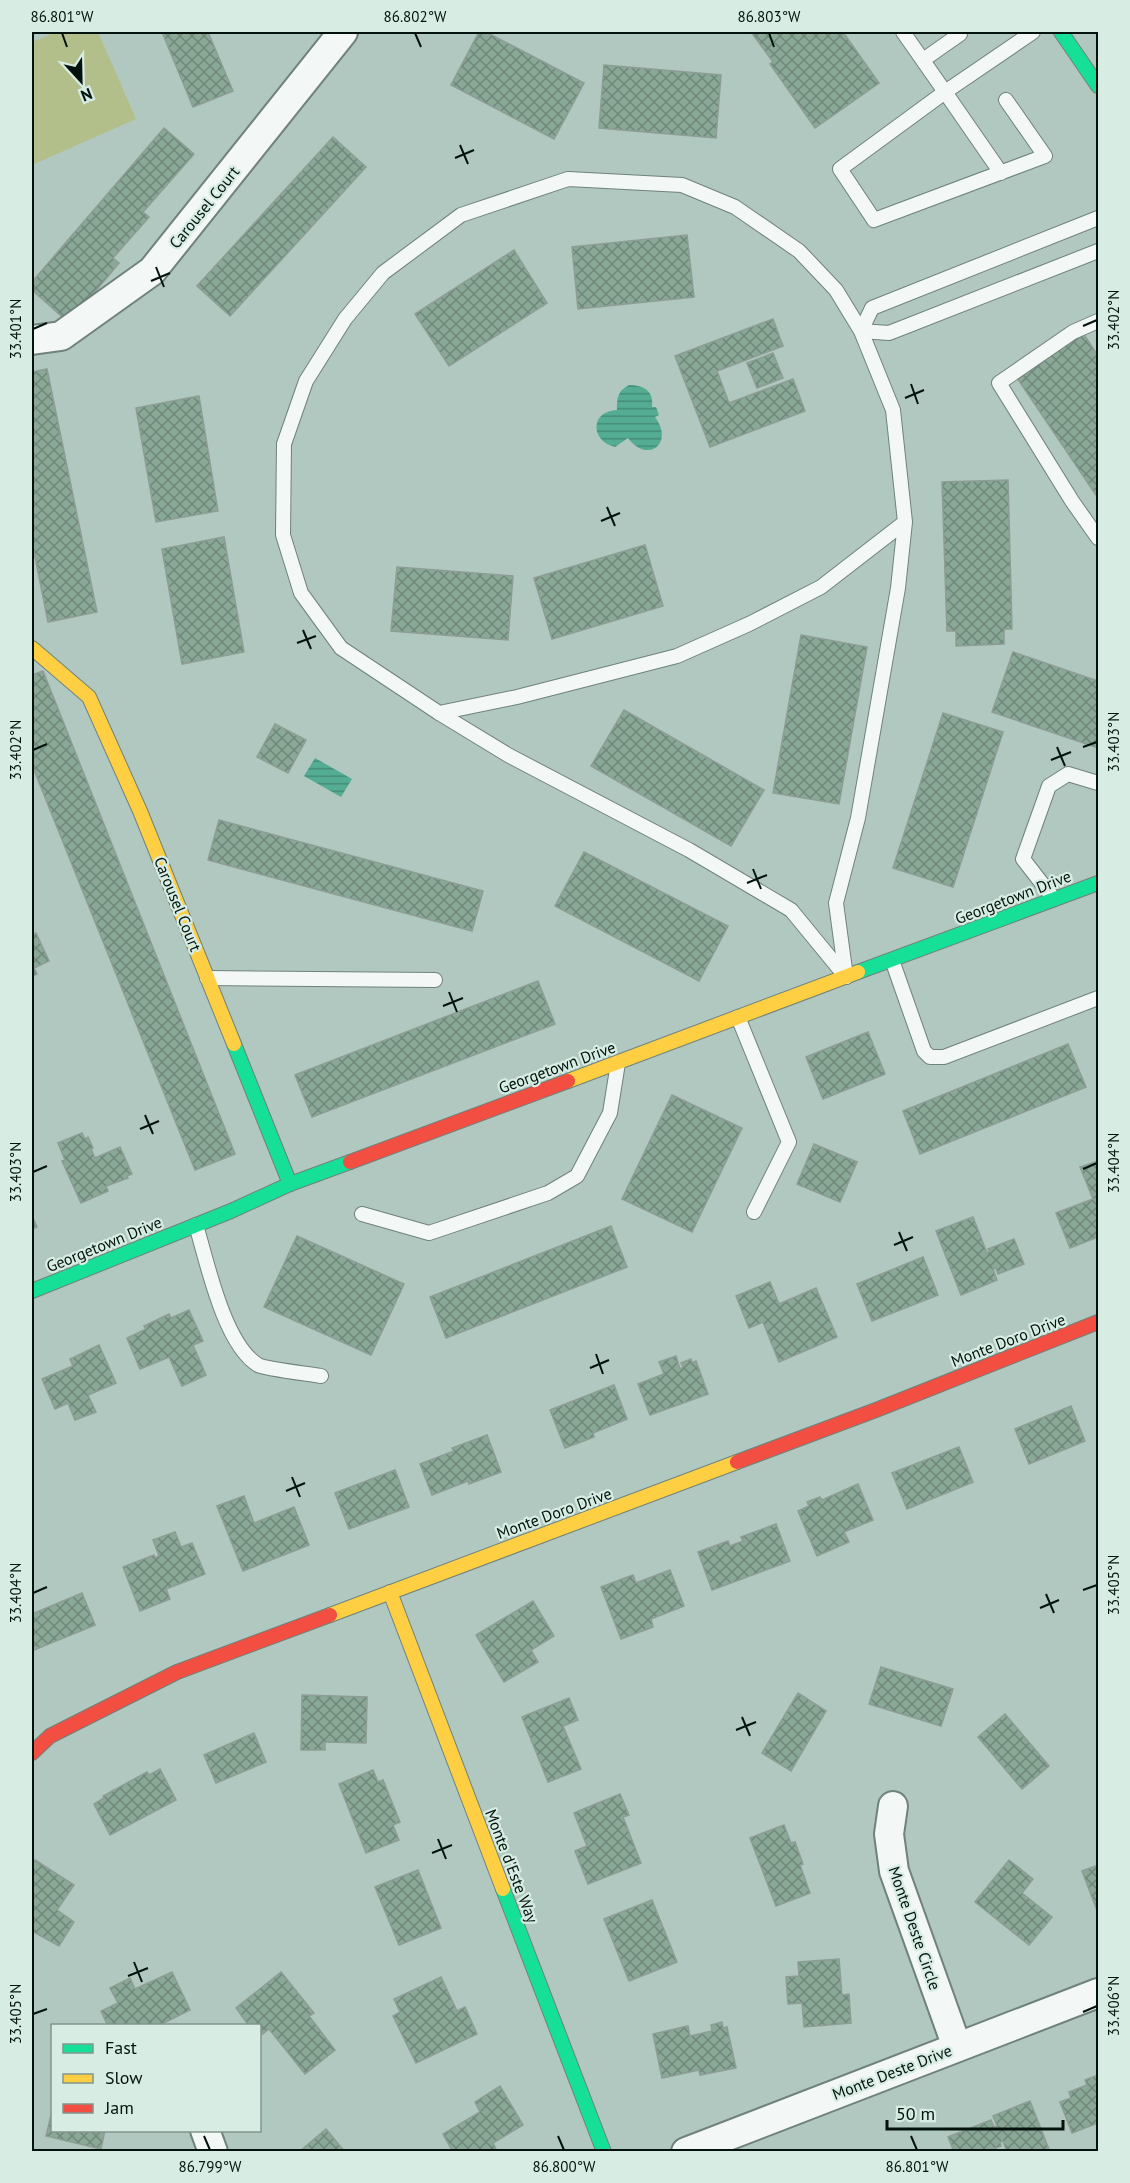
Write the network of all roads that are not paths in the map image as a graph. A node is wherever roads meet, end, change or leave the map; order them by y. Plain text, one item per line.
1 (344, 32) edge
2 (903, 32) edge
3 (958, 32) edge
4 (1033, 32) edge
5 (1061, 32) edge
6 (923, 60) junction
7 (1098, 86) edge
8 (945, 92) junction
9 (1006, 100) dead end
10 (1001, 173) junction
11 (1098, 219) edge
12 (1098, 251) edge
13 (1098, 321) edge
14 (861, 331) junction
15 (32, 340) edge
16 (905, 522) junction
17 (1098, 538) edge
18 (32, 648) edge
19 (439, 713) junction
20 (1098, 783) edge
21 (1098, 883) edge
22 (1054, 899) junction
23 (892, 960) junction
24 (846, 977) junction
25 (207, 978) junction
26 (435, 980) dead end
27 (1098, 998) edge
28 (738, 1017) junction
29 (619, 1061) junction
30 (290, 1184) junction
31 (754, 1212) dead end
32 (362, 1214) dead end
33 (196, 1225) junction
34 (32, 1291) edge
35 (1098, 1322) edge
36 (321, 1376) dead end
37 (390, 1592) junction
38 (32, 1753) edge
39 (893, 1806) dead end
40 (1098, 1993) edge
41 (957, 2047) junction
42 (206, 2132) edge
43 (213, 2151) edge
44 (604, 2151) edge
45 (686, 2151) edge

1 - 15 street, Carousel Court
2 - 6 lane
3 - 6 lane
4 - 8 lane
5 - 7 street
6 - 8 lane
8 - 10 lane
8 - 10 lane
9 - 10 lane
11 - 14 lane
12 - 14 lane
13 - 17 lane
14 - 16 lane
14 - 19 lane
16 - 19 lane
16 - 24 lane
18 - 25 street, Carousel Court
19 - 24 lane
20 - 22 lane
21 - 22 street, Georgetown Drive
22 - 23 street, Georgetown Drive
23 - 24 street, Georgetown Drive
23 - 27 lane
24 - 28 street, Georgetown Drive
25 - 26 lane
25 - 30 street, Carousel Court
28 - 29 street, Georgetown Drive
28 - 31 lane
29 - 30 street, Georgetown Drive
29 - 32 lane
30 - 33 street, Georgetown Drive
33 - 34 street, Georgetown Drive
33 - 36 lane
35 - 37 street, Monte Doro Drive
37 - 38 street, Monte Doro Drive
37 - 44 street, Monte d'Este Way
39 - 41 street, Monte Deste Circle
40 - 41 street, Monte Deste Drive
41 - 45 street, Monte Deste Drive
42 - 43 street

